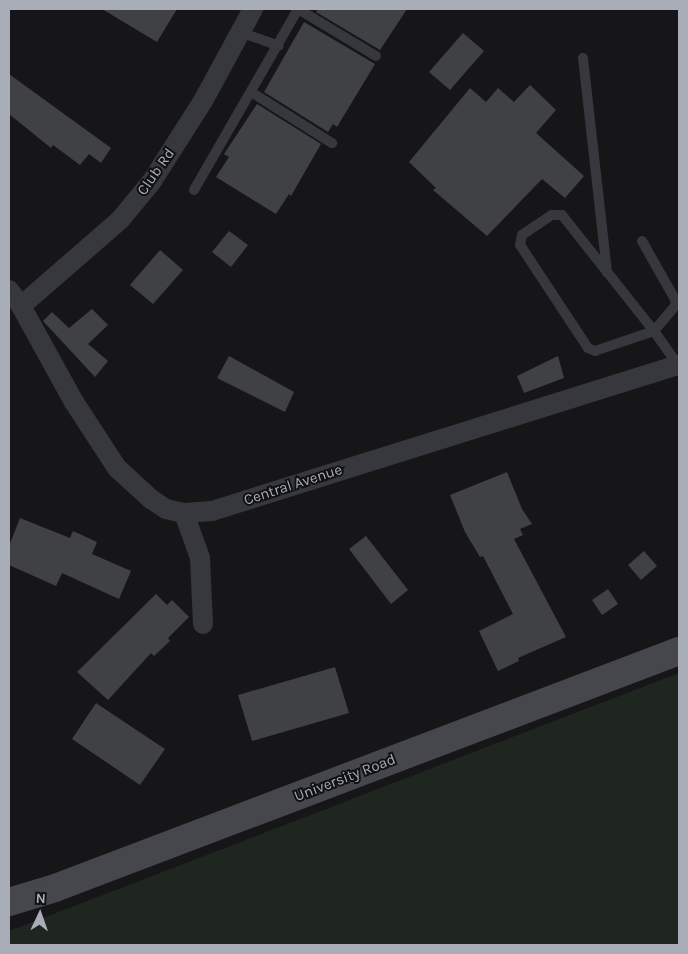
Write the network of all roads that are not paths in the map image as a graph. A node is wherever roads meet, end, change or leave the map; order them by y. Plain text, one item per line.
1 (253, 9) edge
2 (298, 9) edge
3 (240, 32) junction
4 (279, 46) junction
5 (376, 56) dead end
6 (582, 58) dead end
7 (251, 92) junction
8 (332, 143) dead end
9 (194, 190) dead end
10 (642, 241) dead end
11 (608, 274) junction
12 (9, 290) edge
13 (22, 306) junction
14 (654, 331) junction
15 (679, 365) edge
16 (184, 513) junction
17 (203, 624) dead end
18 (679, 651) edge
19 (9, 902) edge

1 - 3 street, Club Rd
2 - 4 lane
2 - 5 lane
3 - 4 lane
3 - 13 street, Club Rd
4 - 7 lane
6 - 11 lane
7 - 8 lane
7 - 9 lane
10 - 14 lane
11 - 14 lane
11 - 14 lane
12 - 13 street, Central Avenue
13 - 16 street, Central Avenue
14 - 15 lane
15 - 16 street, Central Avenue
16 - 17 street
18 - 19 main road, University Road

